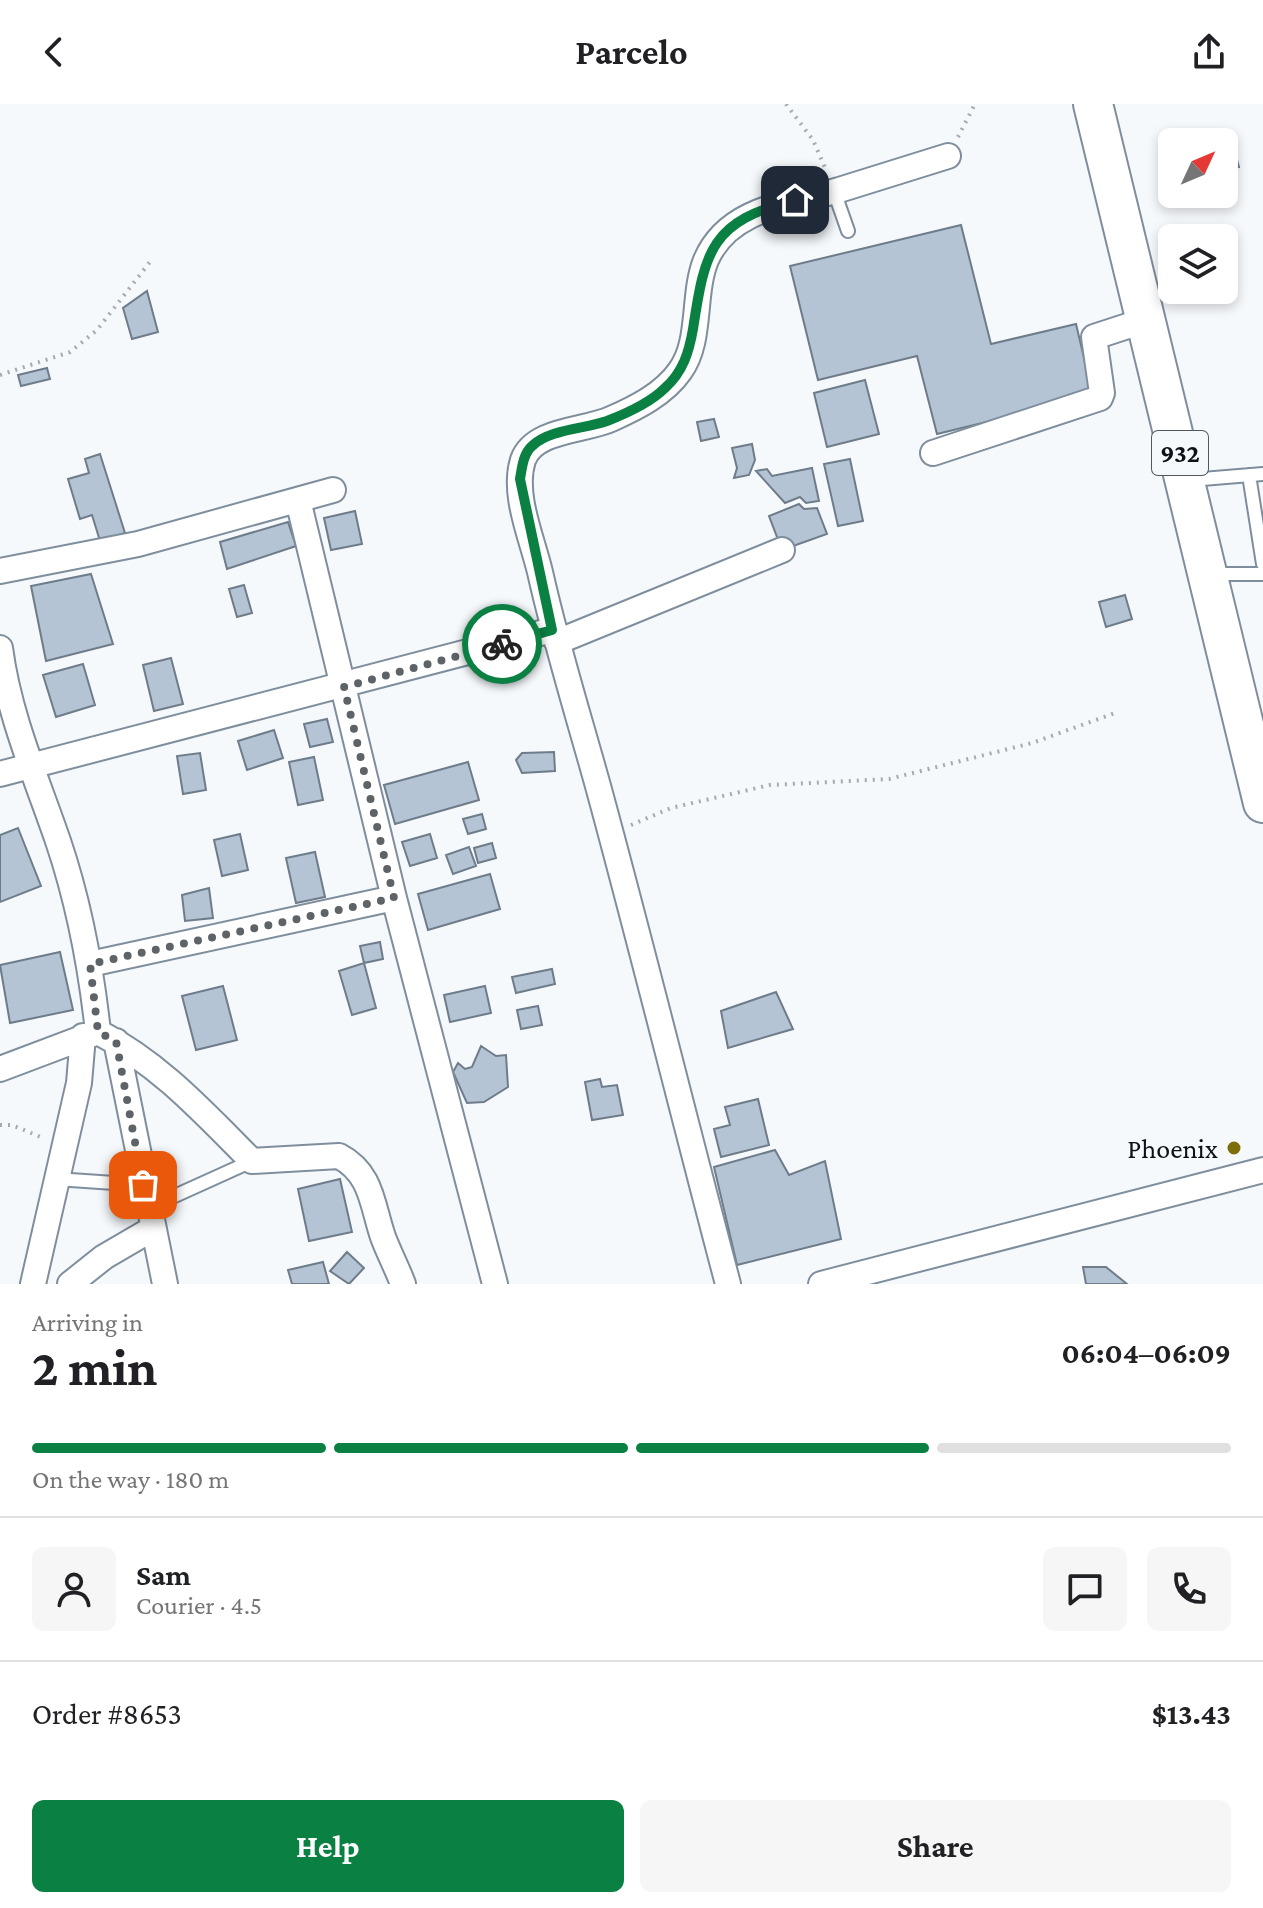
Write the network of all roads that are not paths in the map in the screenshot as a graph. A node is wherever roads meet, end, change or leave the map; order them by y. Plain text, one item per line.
1 (1093, 104) edge
2 (948, 156) road end
3 (834, 191) junction
4 (848, 231) dead end
5 (1146, 320) junction
6 (933, 453) dead end
7 (1263, 474) edge
8 (1249, 475) junction
9 (1187, 481) junction
10 (333, 490) dead end
11 (298, 500) junction
12 (782, 550) dead end
13 (1263, 564) edge
14 (0, 571) edge
15 (1208, 574) junction
16 (1263, 574) edge
17 (555, 636) junction
18 (0, 648) edge
19 (344, 687) junction
20 (1256, 737) edge
21 (31, 764) junction
22 (0, 774) edge
23 (1263, 803) edge
24 (394, 898) junction
25 (90, 964) junction
26 (99, 1036) junction
27 (0, 1069) edge
28 (252, 1161) junction
29 (1263, 1170) edge
30 (56, 1179) junction
31 (148, 1207) junction
32 (33, 1284) edge
33 (70, 1284) edge
34 (165, 1284) edge
35 (403, 1284) edge
36 (495, 1284) edge
37 (728, 1284) edge
38 (821, 1284) edge

1 - 5 main road, 932
2 - 3 street
3 - 4 lane
3 - 17 street
5 - 6 street
5 - 9 main road, 932
7 - 8 lane
8 - 9 lane
8 - 13 lane
9 - 15 main road, 932
10 - 11 street
11 - 14 street
11 - 19 street
12 - 17 street
15 - 16 lane
15 - 20 main road, 932
17 - 19 street
17 - 37 street
18 - 21 street
19 - 21 street
19 - 24 street
20 - 23 main road, 932
21 - 22 street
21 - 25 street
24 - 25 street
24 - 36 street
25 - 26 street
26 - 27 street
26 - 28 street
26 - 30 street
26 - 31 street
28 - 31 lane
28 - 35 street
29 - 38 street
30 - 31 lane
30 - 32 street
31 - 33 street
31 - 34 street

